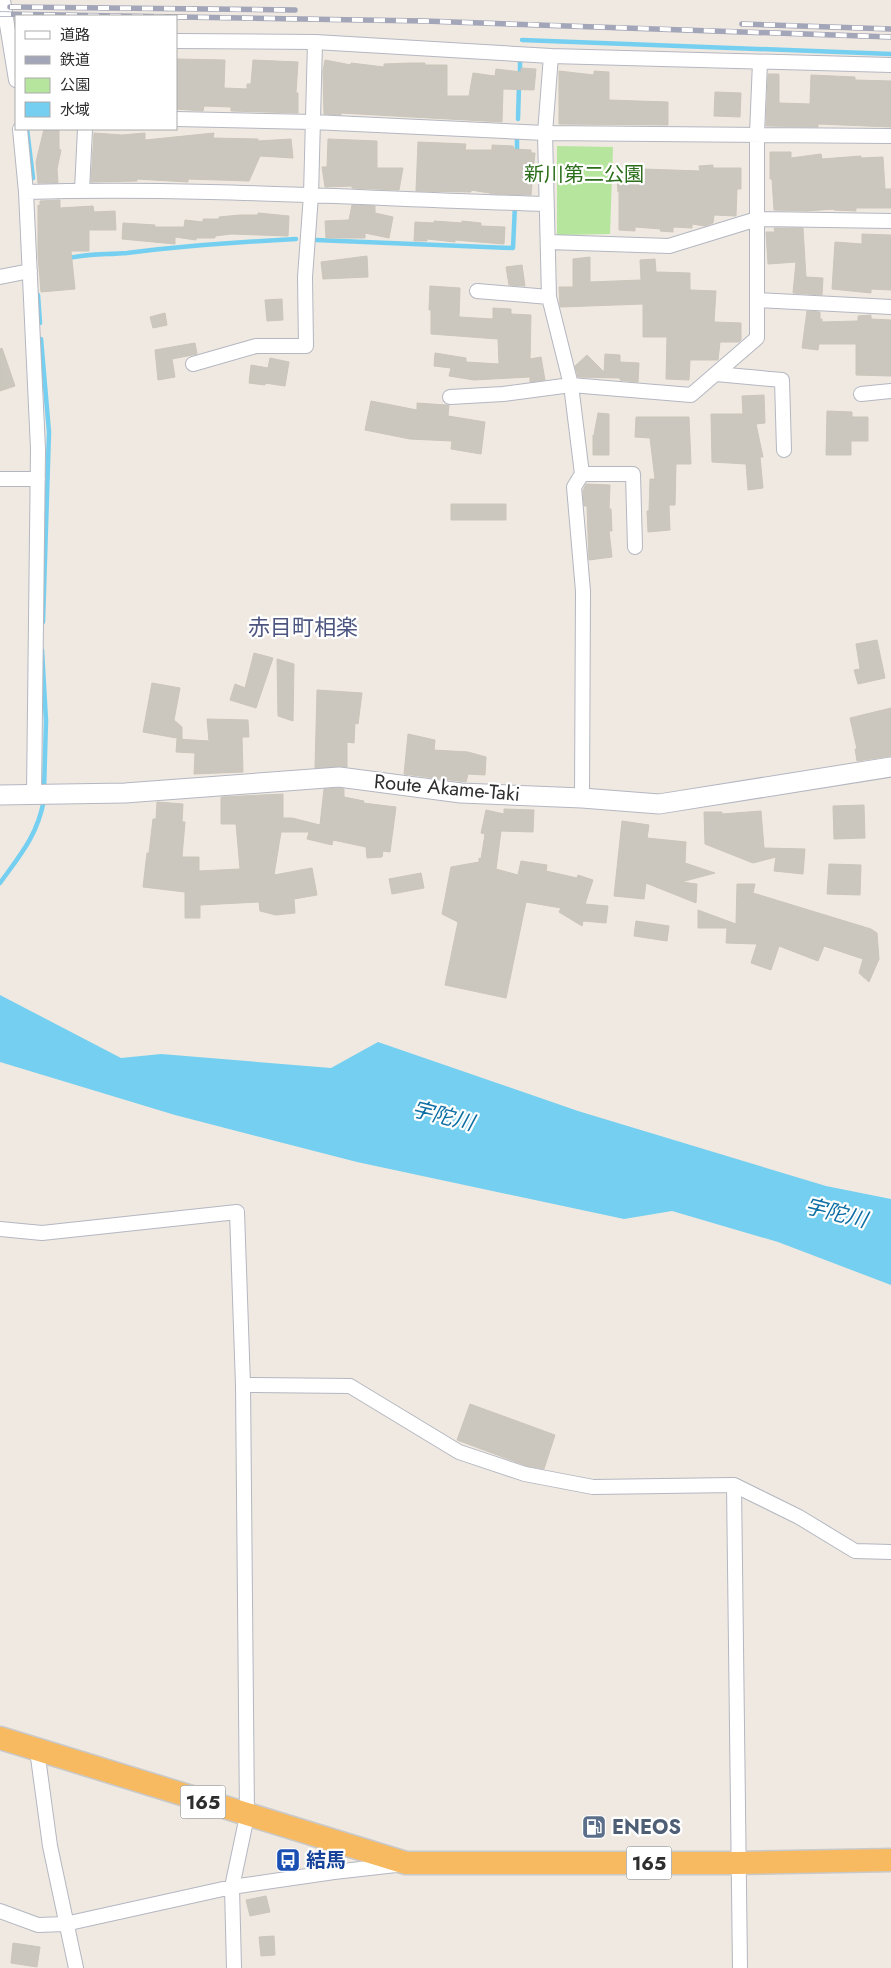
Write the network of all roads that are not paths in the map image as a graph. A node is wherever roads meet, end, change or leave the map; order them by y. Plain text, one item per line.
1 (3, 0) edge
2 (178, 41) edge
3 (315, 42) junction
4 (551, 56) junction
5 (760, 62) junction
6 (891, 65) edge
7 (15, 74) edge
8 (178, 119) edge
9 (314, 122) junction
10 (20, 130) edge
11 (84, 130) edge
12 (546, 133) junction
13 (757, 134) junction
14 (891, 136) edge
15 (82, 190) junction
16 (26, 192) junction
17 (311, 195) junction
18 (546, 204) junction
19 (757, 219) junction
20 (891, 221) edge
21 (548, 242) junction
22 (30, 271) junction
23 (0, 277) edge
24 (477, 290) dead end
25 (549, 297) junction
26 (757, 300) junction
27 (891, 307) edge
28 (193, 364) dead end
29 (716, 374) junction
30 (571, 385) junction
31 (891, 391) edge
32 (861, 394) dead end
33 (450, 397) dead end
34 (784, 450) dead end
35 (582, 474) junction
36 (0, 479) edge
37 (38, 479) junction
38 (635, 547) dead end
39 (891, 767) edge
40 (43, 794) junction
41 (0, 795) edge
42 (582, 798) junction
43 (0, 1229) edge
44 (243, 1385) junction
45 (734, 1485) junction
46 (891, 1552) edge
47 (0, 1738) edge
48 (38, 1750) junction
49 (247, 1816) junction
50 (891, 1860) edge
51 (406, 1863) junction
52 (738, 1863) junction
53 (232, 1887) junction
54 (0, 1911) edge
55 (65, 1924) junction
56 (76, 1968) edge
57 (234, 1968) edge
58 (740, 1968) edge

1 - 7 street
2 - 3 street
3 - 4 street
3 - 9 street
4 - 5 street
4 - 12 street
5 - 6 street
5 - 13 street
8 - 9 street
9 - 12 street
9 - 17 street
10 - 16 street
11 - 15 street
12 - 13 street
12 - 18 street
13 - 14 street
13 - 19 street
15 - 16 street
15 - 17 street
16 - 22 street
17 - 18 street
17 - 28 street
18 - 21 street
19 - 20 street
19 - 21 street
19 - 26 street
21 - 25 street
22 - 23 street
22 - 37 street
24 - 25 street
25 - 30 street
26 - 27 street
26 - 29 street
29 - 30 street
29 - 34 street
30 - 33 street
30 - 35 street
31 - 32 street
35 - 38 street
35 - 42 street
36 - 37 street
37 - 40 street
39 - 42 main road, Route Akame-Taki
40 - 41 main road, Route Akame-Taki
40 - 42 main road, Route Akame-Taki
43 - 44 street
44 - 45 street
44 - 49 street
45 - 46 street
45 - 52 street
47 - 48 highway, 165
48 - 49 highway, 165
48 - 55 street
49 - 51 highway, 165
49 - 53 street
50 - 52 highway, 165
51 - 52 highway, 165
51 - 53 street
52 - 58 street
53 - 55 street
53 - 57 street
54 - 55 street
55 - 56 street

